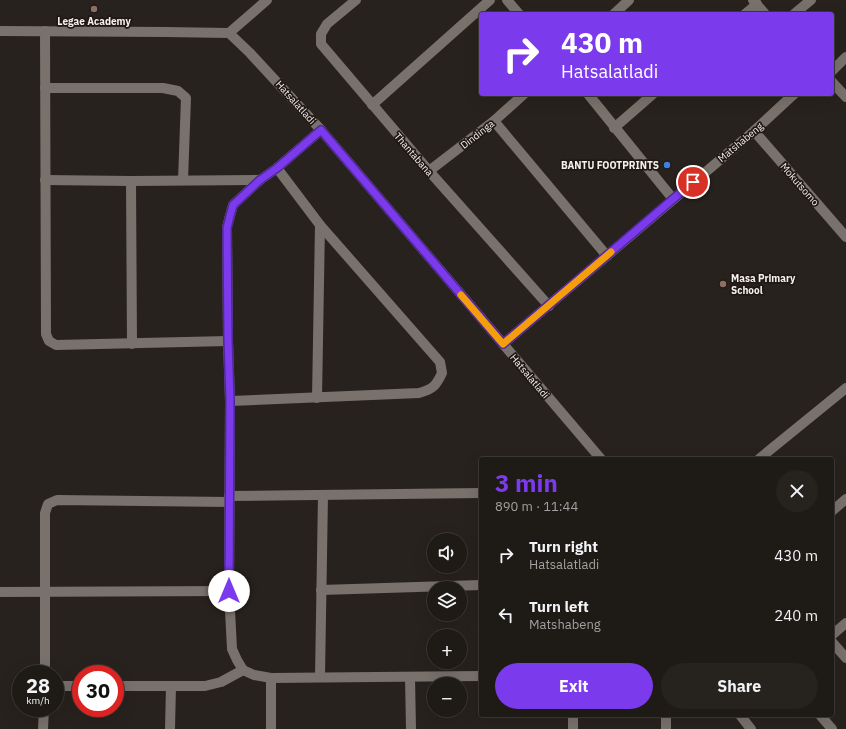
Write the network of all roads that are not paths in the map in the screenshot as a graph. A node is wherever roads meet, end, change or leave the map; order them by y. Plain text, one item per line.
1 (267, 0) edge
2 (356, 0) edge
3 (490, 0) edge
4 (507, 0) edge
5 (628, 0) edge
6 (811, 0) edge
7 (755, 2) edge
8 (517, 12) edge
9 (616, 12) edge
10 (747, 12) edge
11 (763, 12) edge
12 (796, 12) edge
13 (45, 31) junction
14 (0, 32) edge
15 (229, 33) junction
16 (846, 57) edge
17 (834, 69) edge
18 (834, 84) edge
19 (45, 88) junction
20 (522, 96) edge
21 (590, 96) edge
22 (651, 96) edge
23 (792, 96) edge
24 (846, 97) edge
25 (372, 105) junction
26 (494, 121) junction
27 (614, 128) junction
28 (321, 130) junction
29 (754, 130) junction
30 (277, 168) junction
31 (429, 171) junction
32 (45, 180) junction
33 (183, 180) junction
34 (260, 180) junction
35 (131, 181) junction
36 (673, 199) junction
37 (320, 225) junction
38 (846, 237) edge
39 (607, 256) junction
40 (549, 306) junction
41 (228, 340) junction
42 (132, 344) junction
43 (503, 344) junction
44 (846, 388) edge
45 (317, 398) junction
46 (230, 400) junction
47 (599, 457) edge
48 (761, 457) edge
49 (479, 493) edge
50 (323, 494) junction
51 (229, 499) junction
52 (846, 500) edge
53 (834, 509) edge
54 (479, 585) edge
55 (321, 590) junction
56 (45, 591) junction
57 (229, 591) junction
58 (1, 592) edge
59 (846, 622) edge
60 (834, 633) edge
61 (834, 644) edge
62 (846, 658) edge
63 (45, 665) edge
64 (243, 670) junction
65 (479, 676) edge
66 (320, 677) junction
67 (410, 677) junction
68 (271, 678) junction
69 (124, 686) edge
70 (171, 686) junction
71 (44, 717) edge
72 (573, 717) edge
73 (666, 717) edge
74 (742, 717) edge
75 (822, 717) edge
76 (43, 729) edge
77 (170, 729) edge
78 (271, 729) edge
79 (411, 729) edge
80 (573, 729) edge
81 (666, 729) edge
82 (751, 729) edge
83 (832, 729) edge

1 - 15 street
2 - 25 street, Thantabana
3 - 25 street
4 - 8 street
5 - 9 street
6 - 12 street
7 - 10 street
7 - 11 street
13 - 14 street
13 - 15 street
13 - 19 street
15 - 28 street, Hatsalatladi
16 - 17 street
18 - 24 street
19 - 32 street
19 - 33 street
20 - 26 street, Dindinga
21 - 27 street
22 - 27 street
23 - 29 street, Matshabeng
25 - 31 street, Thantabana
26 - 31 street, Dindinga
26 - 39 street
27 - 36 street
28 - 30 street
28 - 43 street, Hatsalatladi
29 - 36 street, Matshabeng
29 - 38 street, Mokutsomo
30 - 34 street
30 - 37 street
31 - 40 street, Thantabana
32 - 35 street
32 - 42 street
33 - 34 street
33 - 35 street
34 - 41 street
35 - 42 street
36 - 39 street, Matshabeng
37 - 45 street
37 - 45 street
39 - 40 street, Matshabeng
40 - 43 street, Matshabeng
41 - 42 street
41 - 46 street
43 - 47 street, Hatsalatladi
44 - 48 street
45 - 46 street
46 - 51 street
49 - 50 street
50 - 51 street
50 - 55 street
51 - 56 street
51 - 57 street
52 - 53 street
54 - 55 street
55 - 66 street
56 - 57 street
56 - 58 street
56 - 63 street
57 - 64 street
59 - 60 street
61 - 62 street
64 - 68 street
64 - 70 street
65 - 67 street
66 - 67 street
66 - 68 street
67 - 79 street
68 - 78 street
69 - 70 street
70 - 77 street
71 - 76 street
72 - 80 street
73 - 81 street
74 - 82 street
75 - 83 street

